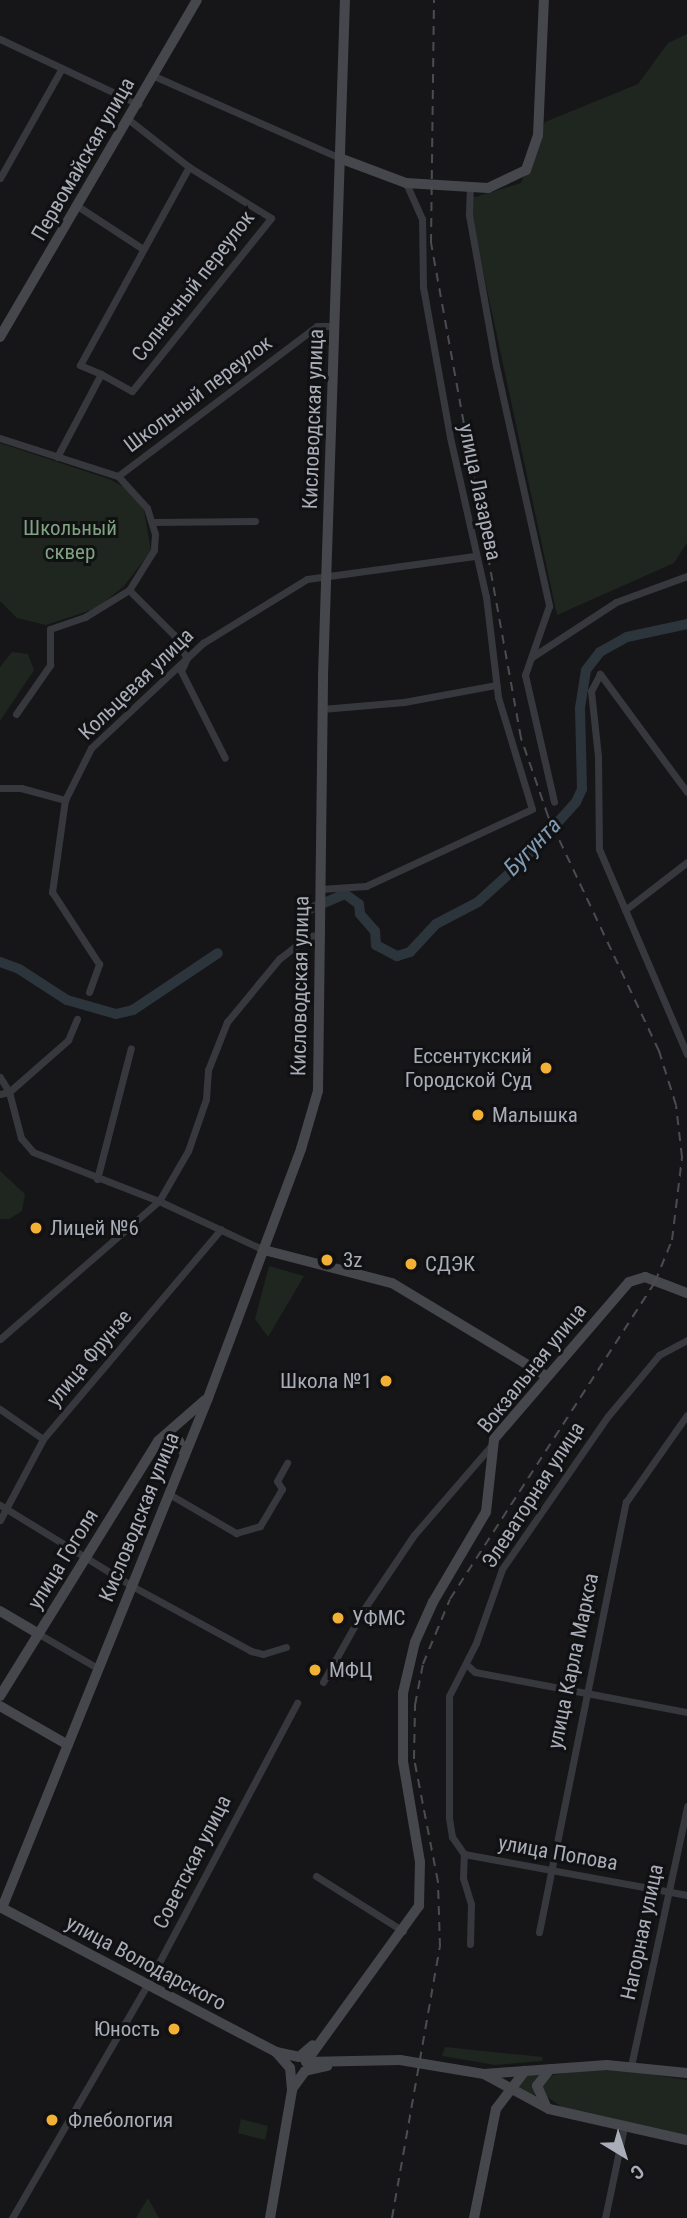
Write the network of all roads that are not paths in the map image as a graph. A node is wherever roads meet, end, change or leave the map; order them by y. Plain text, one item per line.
1 (197, 0) edge
2 (345, 0) edge
3 (544, 0) edge
4 (0, 39) edge
5 (62, 68) junction
6 (154, 76) junction
7 (138, 104) junction
8 (129, 120) junction
9 (342, 159) junction
10 (190, 167) junction
11 (0, 178) edge
12 (406, 183) junction
13 (470, 186) junction
14 (79, 207) junction
15 (144, 249) junction
16 (335, 327) junction
17 (0, 337) edge
18 (101, 374) junction
19 (0, 438) edge
20 (57, 457) junction
21 (118, 476) junction
22 (255, 521) dead end
23 (152, 522) junction
24 (474, 556) junction
25 (326, 574) junction
26 (687, 576) edge
27 (129, 590) junction
28 (187, 658) junction
29 (528, 659) junction
30 (496, 685) junction
31 (322, 709) junction
32 (16, 714) dead end
33 (225, 758) dead end
34 (0, 788) edge
35 (687, 792) edge
36 (65, 800) junction
37 (554, 802) dead end
38 (687, 862) edge
39 (320, 890) junction
40 (625, 910) junction
41 (319, 935) junction
42 (89, 992) dead end
43 (77, 1019) dead end
44 (131, 1048) dead end
45 (687, 1054) edge
46 (0, 1077) edge
47 (9, 1091) junction
48 (0, 1094) edge
49 (97, 1179) junction
50 (159, 1201) junction
51 (221, 1229) junction
52 (264, 1250) junction
53 (687, 1293) edge
54 (1, 1334) edge
55 (687, 1340) edge
56 (546, 1376) junction
57 (208, 1398) junction
58 (0, 1409) edge
59 (687, 1415) edge
60 (44, 1439) junction
61 (158, 1440) junction
62 (490, 1447) junction
63 (185, 1455) junction
64 (287, 1464) dead end
65 (169, 1494) junction
66 (3, 1507) edge
67 (0, 1520) edge
68 (86, 1557) junction
69 (132, 1586) junction
70 (0, 1611) edge
71 (39, 1634) junction
72 (286, 1647) dead end
73 (466, 1664) junction
74 (99, 1669) junction
75 (475, 1672) junction
76 (461, 1674) junction
77 (323, 1682) dead end
78 (584, 1692) junction
79 (0, 1696) edge
80 (297, 1703) dead end
81 (0, 1706) edge
82 (687, 1712) edge
83 (68, 1745) junction
84 (687, 1806) edge
85 (464, 1854) junction
86 (553, 1869) junction
87 (316, 1876) dead end
88 (668, 1891) junction
89 (687, 1895) edge
90 (1, 1910) edge
91 (403, 1931) junction
92 (538, 1932) dead end
93 (470, 1944) dead end
94 (146, 1987) junction
95 (276, 2052) junction
96 (303, 2063) junction
97 (631, 2066) junction
98 (290, 2068) junction
99 (550, 2068) junction
100 (526, 2071) junction
101 (687, 2073) edge
102 (484, 2074) junction
103 (508, 2087) junction
104 (292, 2090) junction
105 (549, 2109) junction
106 (624, 2127) junction
107 (687, 2140) edge
108 (12, 2218) edge
109 (270, 2218) edge
110 (474, 2218) edge
111 (605, 2218) edge

1 - 6 street, Первомайская улица
2 - 9 street, Кисловодская улица
3 - 13 street
4 - 5 street
5 - 7 street
5 - 11 street
6 - 7 street, Первомайская улица
6 - 9 street
7 - 8 street, Первомайская улица
8 - 10 street, Солнечный переулок
8 - 14 street, Первомайская улица
9 - 12 street
9 - 16 street, Кисловодская улица
10 - 15 street, Солнечный переулок
10 - 18 street, Солнечный переулок
12 - 13 street
12 - 24 street, улица Лазарева
13 - 29 street
14 - 15 street
14 - 17 street, Первомайская улица
15 - 18 street, Солнечный переулок
16 - 21 street, Школьный переулок
16 - 25 street, Кисловодская улица
18 - 20 street
19 - 20 street, Школьный переулок
20 - 21 street, Школьный переулок
21 - 23 street
22 - 23 street
23 - 27 street
24 - 25 street, Кольцевая улица
24 - 30 street, улица Лазарева
25 - 28 street, Кольцевая улица
25 - 31 street, Кисловодская улица
26 - 29 street
27 - 28 street
27 - 32 street
28 - 33 street
28 - 36 street, Кольцевая улица
29 - 37 street
30 - 31 street
30 - 39 street, улица Лазарева
31 - 39 street, Кисловодская улица
34 - 36 street
35 - 40 street
36 - 42 street, Кольцевая улица
38 - 40 street
39 - 41 street, Кисловодская улица
40 - 45 street
41 - 50 street
41 - 52 street, Кисловодская улица
43 - 47 street
44 - 49 street
46 - 47 street
47 - 48 street
47 - 49 street
49 - 50 street
50 - 51 street
50 - 54 street
51 - 52 street
51 - 60 street, улица Фрунзе
52 - 56 street
52 - 57 street, Кисловодская улица
53 - 56 street, Вокзальная улица
55 - 73 street, Элеваторная улица
56 - 62 street, Вокзальная улица
57 - 61 street, улица Гоголя
57 - 63 street, Кисловодская улица
58 - 60 street
59 - 78 street, улица Карла Маркса
60 - 66 street, улица Фрунзе
61 - 63 street
61 - 68 street, улица Гоголя
62 - 77 street
62 - 91 street, Вокзальная улица
63 - 65 street, Кисловодская улица
64 - 65 street
65 - 69 street, Кисловодская улица
66 - 67 street, улица Фрунзе
66 - 68 street
68 - 69 street
68 - 71 street, улица Гоголя
69 - 72 street
69 - 74 street, Кисловодская улица
70 - 71 street
71 - 74 street
71 - 79 street, улица Гоголя
73 - 75 street
73 - 76 street, Элеваторная улица
74 - 83 street, Кисловодская улица
75 - 76 street
75 - 78 street
76 - 85 street, Элеваторная улица
78 - 82 street
78 - 86 street, улица Карла Маркса
80 - 94 street, Советская улица
81 - 83 street
83 - 90 street, Кисловодская улица
84 - 88 street, Нагорная улица
85 - 86 street, улица Попова
85 - 93 street, Элеваторная улица
86 - 88 street, улица Попова
86 - 92 street, улица Карла Маркса
87 - 91 street
88 - 89 street, улица Попова
88 - 97 street, Нагорная улица
90 - 94 street, улица Володарского
91 - 96 street, Вокзальная улица
94 - 95 street, улица Володарского
94 - 108 street, Советская улица
95 - 96 street
95 - 98 street
96 - 98 street
96 - 98 street
96 - 102 street
96 - 104 street
97 - 99 street
97 - 101 street
98 - 104 street
99 - 100 street
99 - 105 street
100 - 102 street
100 - 103 street
102 - 103 street
103 - 105 street
103 - 110 street
104 - 109 street
105 - 106 street
106 - 107 street
106 - 111 street

